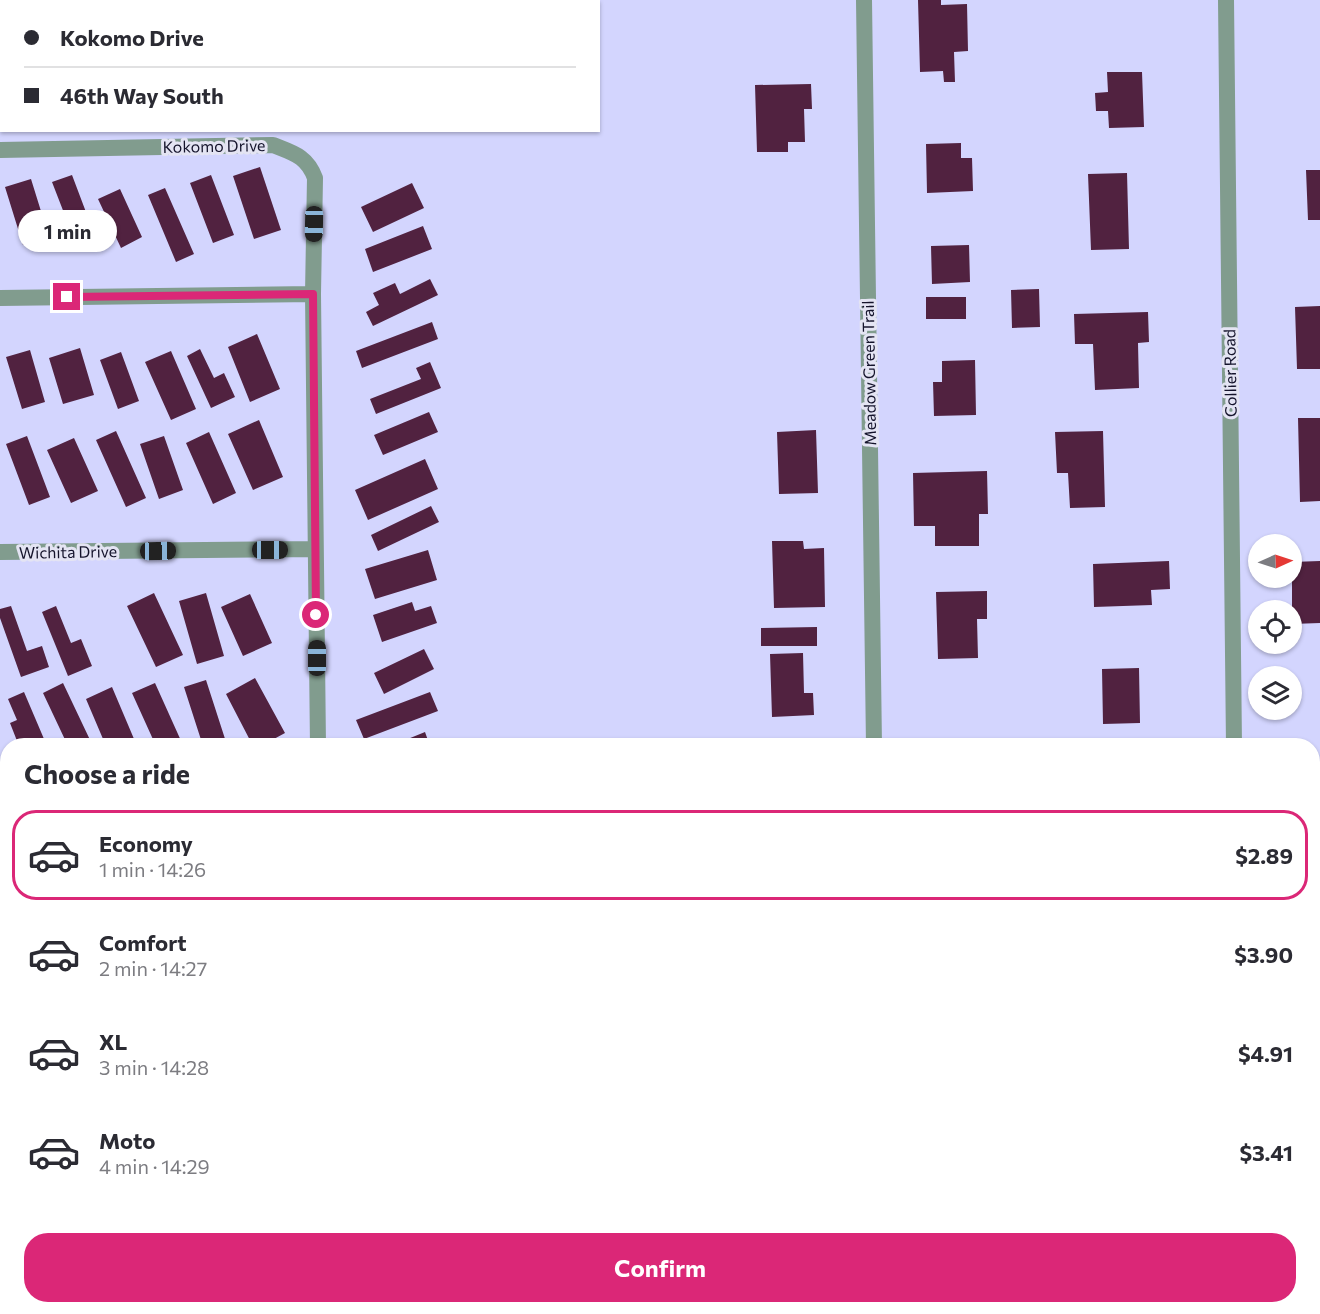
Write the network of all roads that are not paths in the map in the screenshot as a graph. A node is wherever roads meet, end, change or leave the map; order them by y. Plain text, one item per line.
1 (864, 0) edge
2 (1226, 0) edge
3 (0, 150) edge
4 (313, 294) junction
5 (0, 298) edge
6 (315, 549) junction
7 (0, 552) edge
8 (318, 738) edge
9 (874, 738) edge
10 (1234, 738) edge

1 - 9 street, Meadow Green Trail
2 - 10 street, Collier Road
3 - 4 street, Kokomo Drive
4 - 5 street
4 - 6 street, Kokomo Drive
6 - 7 street, Wichita Drive
6 - 8 street, Kokomo Drive

